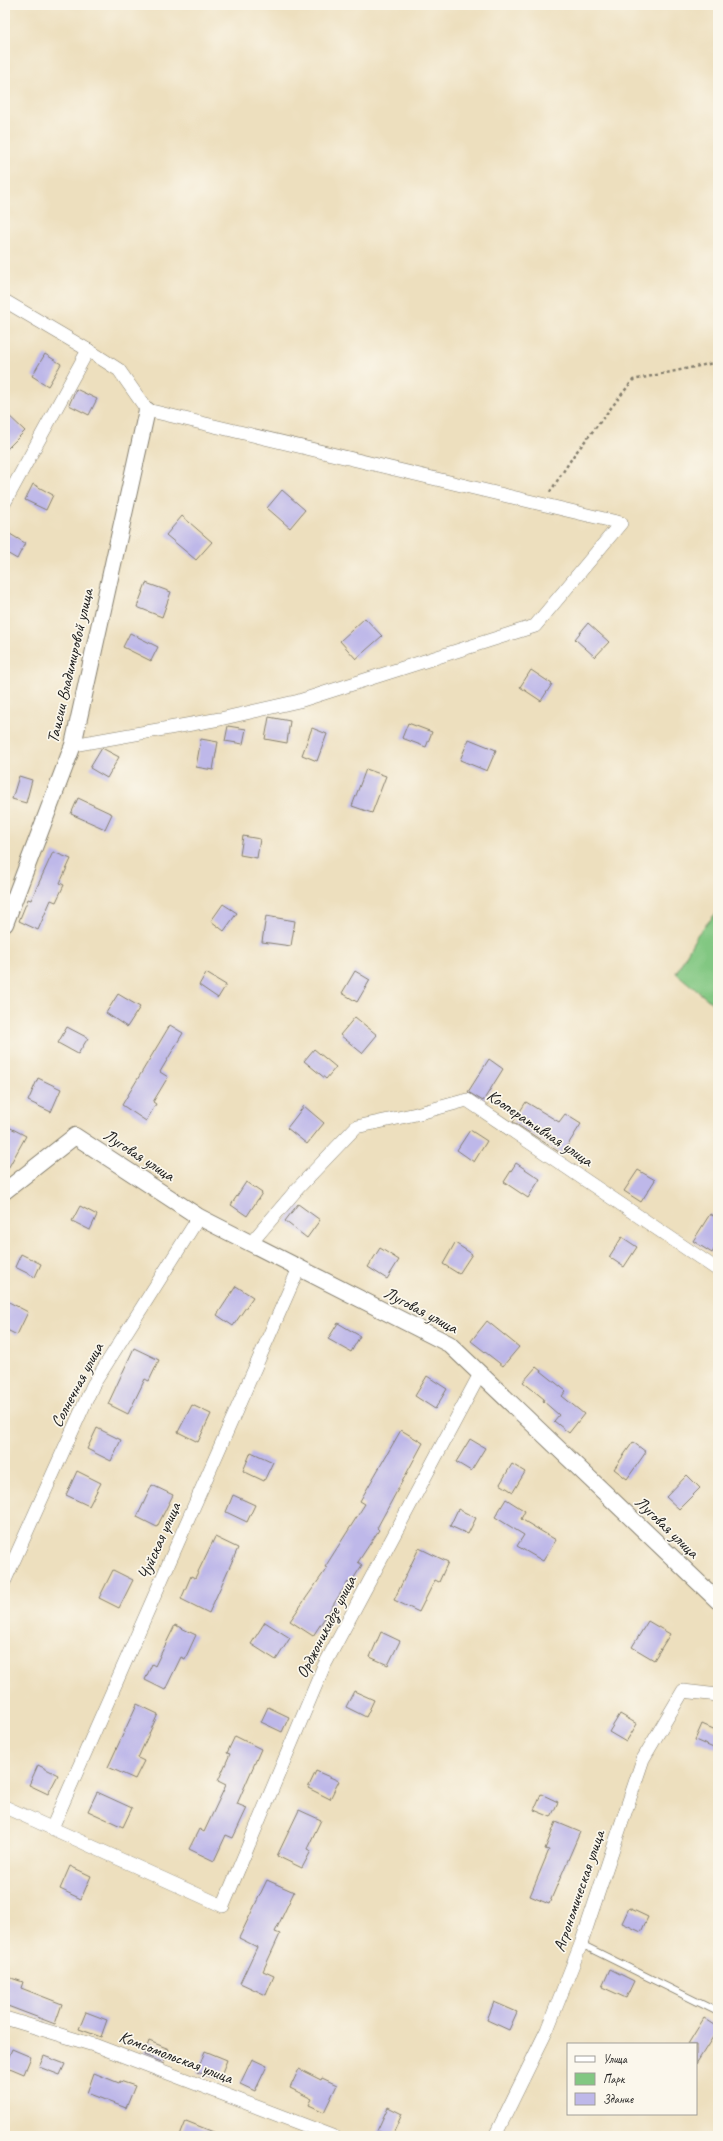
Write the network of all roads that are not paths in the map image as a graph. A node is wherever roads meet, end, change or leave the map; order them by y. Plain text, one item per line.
1 (5, 302) edge
2 (88, 350) junction
3 (147, 410) junction
4 (5, 502) edge
5 (74, 745) junction
6 (5, 924) edge
7 (7, 1185) edge
8 (199, 1217) junction
9 (251, 1244) junction
10 (299, 1268) junction
11 (718, 1270) edge
12 (480, 1374) junction
13 (5, 1580) edge
14 (718, 1601) edge
15 (718, 1695) edge
16 (5, 1807) edge
17 (52, 1828) junction
18 (581, 1944) junction
19 (718, 2012) edge
20 (5, 2018) edge
21 (333, 2136) edge
22 (495, 2136) edge

1 - 2 street
2 - 3 street
2 - 4 street
3 - 5 street, Таисии Владимировой улица
3 - 5 street
5 - 6 street, Таисии Владимировой улица
7 - 8 street, Луговая улица
8 - 9 street, Луговая улица
8 - 13 street, Солнечная улица
9 - 10 street, Луговая улица
9 - 11 street, Кооперативная улица
10 - 12 street, Луговая улица
10 - 17 street, Чуйская улица
12 - 14 street, Луговая улица
12 - 17 street, Орджоникидзе улица
15 - 18 street, Агрономическая улица
16 - 17 street
18 - 19 lane
18 - 22 street, Агрономическая улица
20 - 21 street, Комсомольская улица

